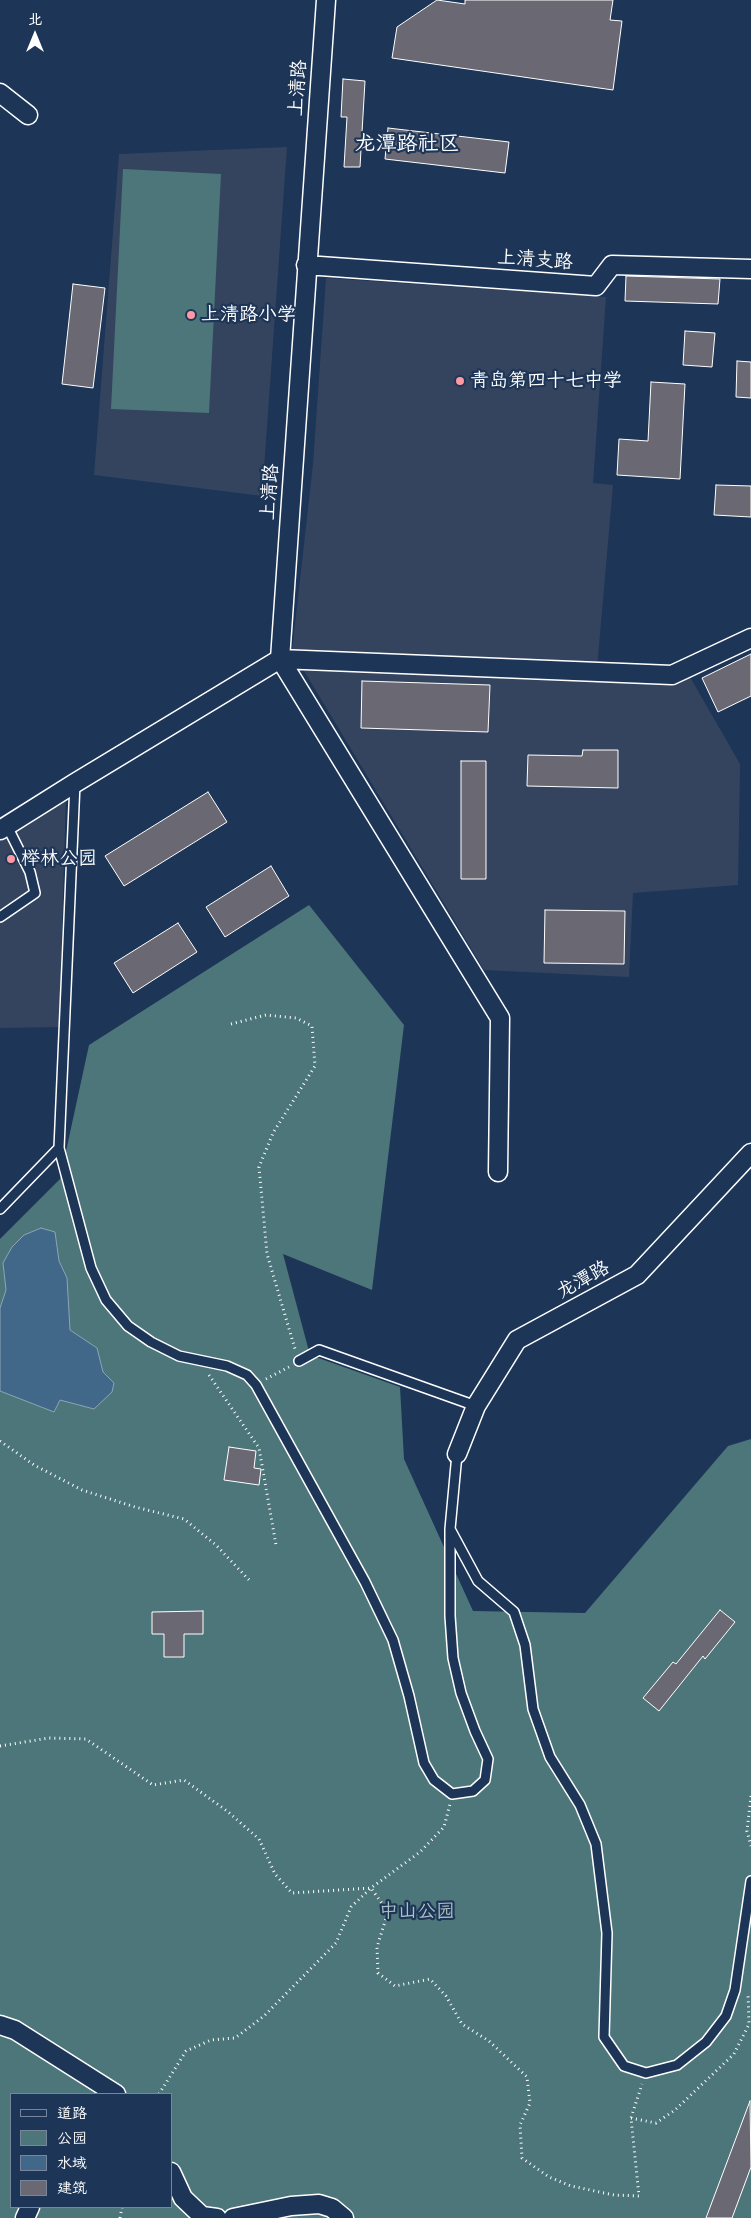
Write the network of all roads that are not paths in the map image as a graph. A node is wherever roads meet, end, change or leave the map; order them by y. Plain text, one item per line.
1 (326, 0) edge
2 (0, 93) edge
3 (28, 115) dead end
4 (306, 265) junction
5 (751, 269) edge
6 (751, 638) edge
7 (280, 659) junction
8 (75, 783) junction
9 (4, 828) edge
10 (0, 918) edge
11 (59, 1148) junction
12 (751, 1153) edge
13 (498, 1172) dead end
14 (0, 1208) edge
15 (299, 1361) road end
16 (476, 1406) junction
17 (457, 1454) joint
18 (450, 1530) junction
19 (751, 1881) edge
20 (0, 2025) edge
21 (87, 2087) edge
22 (112, 2093) edge
23 (172, 2174) edge
24 (217, 2218) edge
25 (233, 2218) edge
26 (344, 2218) edge

1 - 4 street, 上清路
2 - 3 street
4 - 5 street, 上清支路
4 - 7 street, 上清路
6 - 7 street
7 - 8 street
7 - 13 street
8 - 9 street
8 - 11 lane
9 - 10 lane
11 - 14 lane
11 - 18 lane
12 - 16 street, 龙潭路
15 - 16 lane
16 - 17 street, 龙潭路
17 - 18 lane
18 - 19 lane
20 - 21 street
21 - 22 street
23 - 24 street
25 - 26 street

